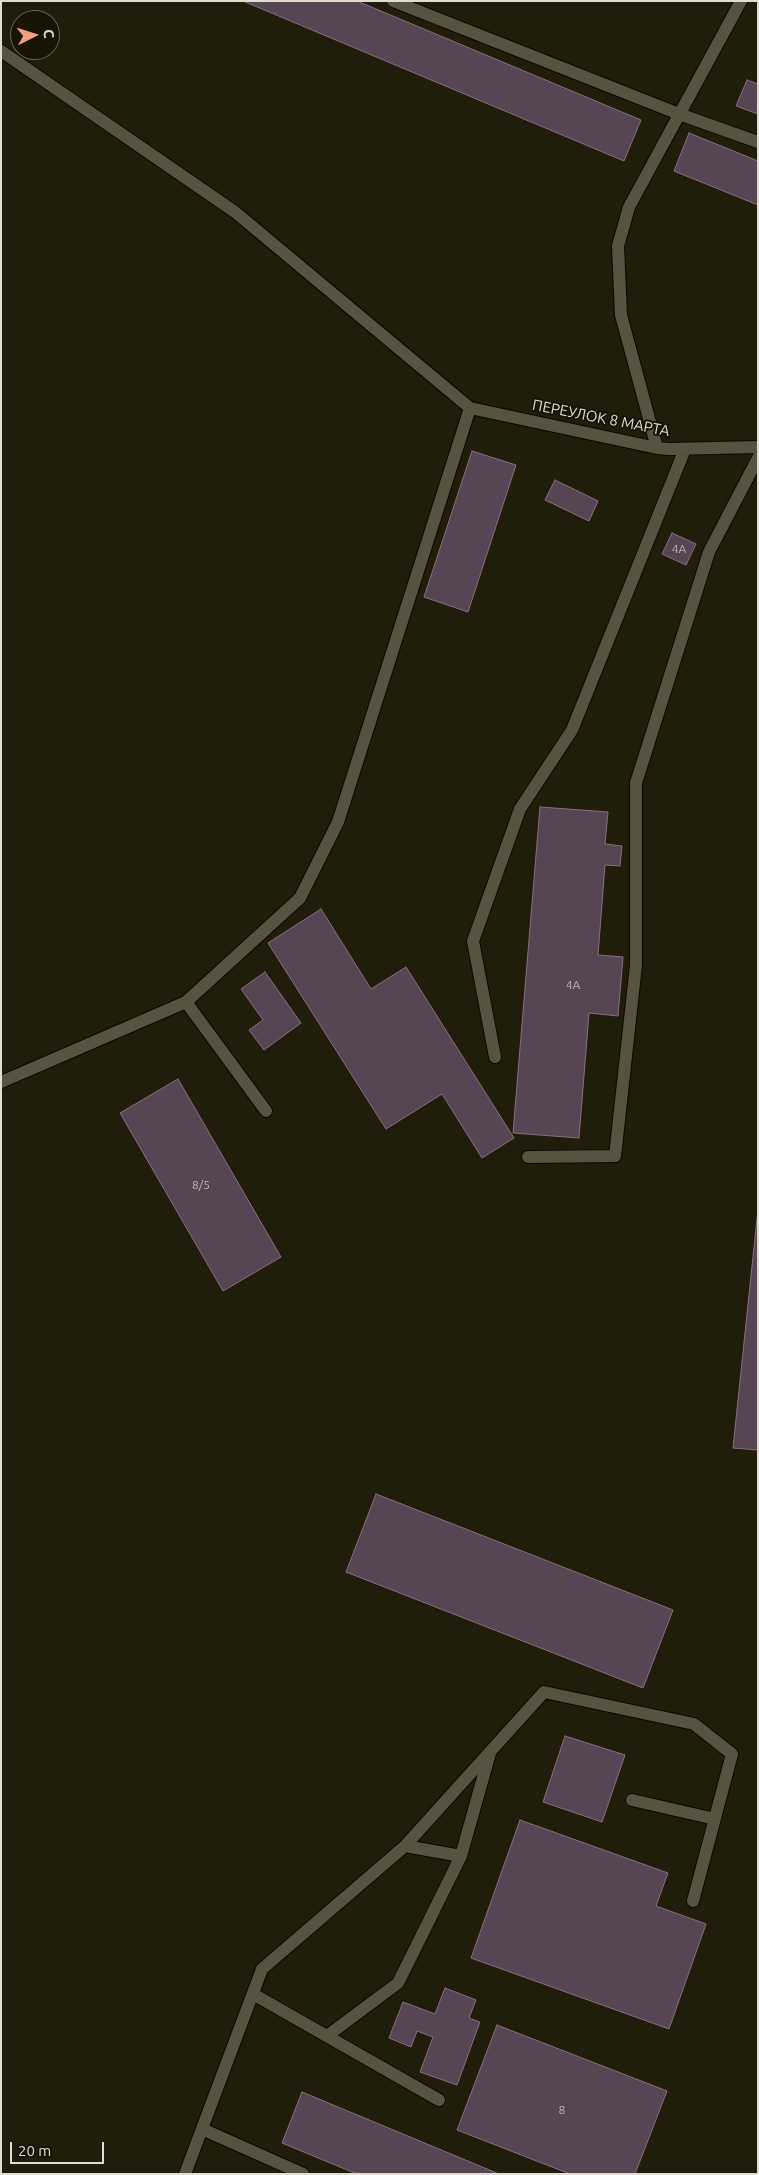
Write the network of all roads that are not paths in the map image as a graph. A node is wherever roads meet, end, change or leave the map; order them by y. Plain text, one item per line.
1 (392, 1) edge
2 (741, 1) edge
3 (1, 51) edge
4 (680, 114) junction
5 (758, 142) edge
6 (470, 408) junction
7 (657, 448) junction
8 (758, 448) edge
9 (685, 449) junction
10 (758, 458) edge
11 (186, 1002) junction
12 (495, 1058) dead end
13 (1, 1082) edge
14 (266, 1111) dead end
15 (528, 1157) dead end
16 (490, 1749) junction
17 (632, 1800) dead end
18 (715, 1818) junction
19 (405, 1846) junction
20 (461, 1856) junction
21 (693, 1900) dead end
22 (253, 1994) junction
23 (327, 2036) junction
24 (439, 2100) dead end
25 (202, 2129) junction
26 (185, 2174) edge
27 (303, 2174) edge

1 - 4 street
2 - 4 street
3 - 6 street
4 - 5 street
4 - 7 street
6 - 7 street, ПЕРЕУЛОК 8 МАРТА
6 - 11 street
7 - 9 street, ПЕРЕУЛОК 8 МАРТА
8 - 9 street, ПЕРЕУЛОК 8 МАРТА
9 - 12 street
10 - 15 street
11 - 13 street
11 - 14 street
16 - 18 street
16 - 19 street
16 - 20 street
17 - 18 street
18 - 21 street
19 - 20 street
19 - 22 street
20 - 23 street
22 - 23 street
22 - 25 street
23 - 24 street
25 - 26 street
25 - 27 street

